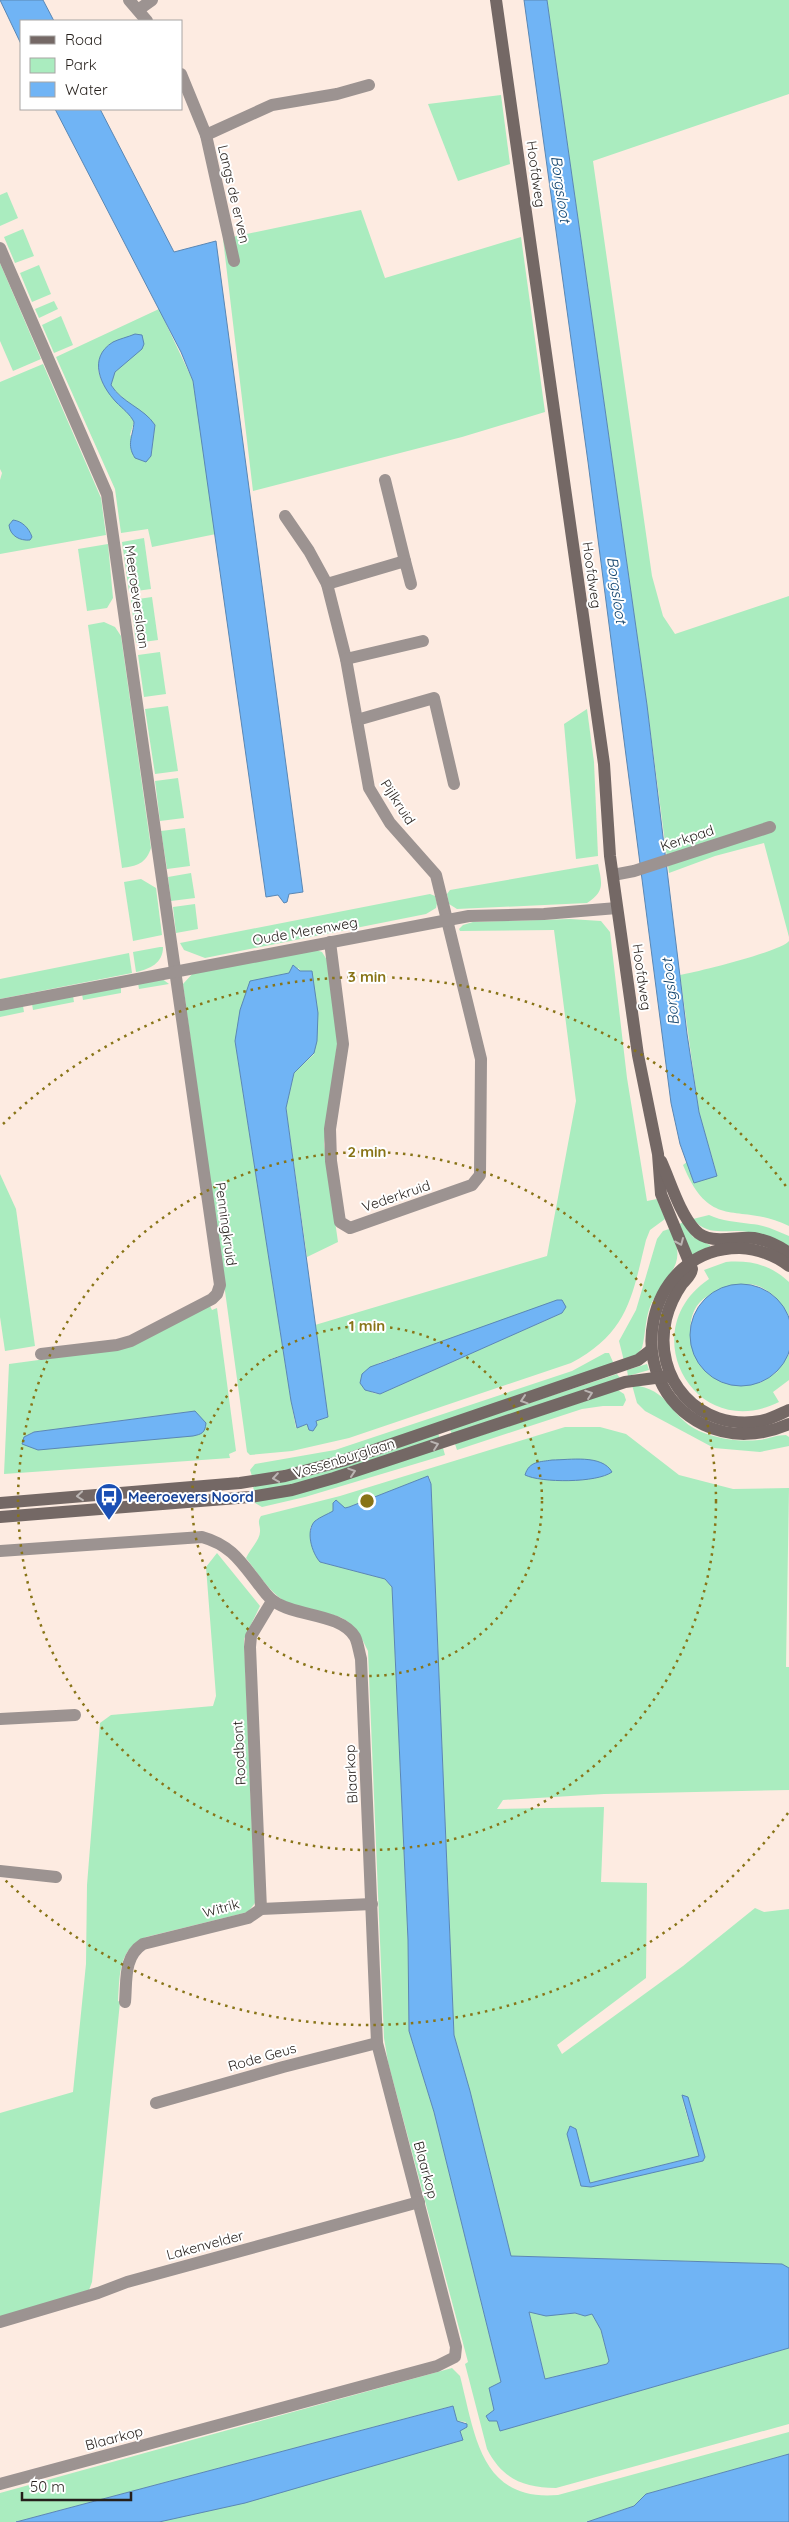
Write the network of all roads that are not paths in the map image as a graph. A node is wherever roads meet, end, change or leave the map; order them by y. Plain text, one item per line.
1 (129, 0) edge
2 (152, 0) edge
3 (496, 0) edge
4 (138, 10) junction
5 (146, 20) edge
6 (182, 76) edge
7 (369, 85) dead end
8 (206, 135) junction
9 (0, 248) edge
10 (234, 260) dead end
11 (385, 480) dead end
12 (285, 516) dead end
13 (405, 562) junction
14 (327, 584) junction
15 (411, 584) dead end
16 (423, 641) dead end
17 (346, 659) junction
18 (357, 720) junction
19 (454, 784) dead end
20 (770, 827) dead end
21 (613, 875) junction
22 (617, 908) junction
23 (447, 920) junction
24 (330, 942) junction
25 (175, 970) junction
26 (0, 1005) edge
27 (658, 1154) junction
28 (789, 1253) edge
29 (690, 1264) junction
30 (789, 1266) edge
31 (651, 1350) junction
32 (41, 1354) dead end
33 (657, 1376) junction
34 (670, 1376) junction
35 (789, 1410) edge
36 (788, 1425) edge
37 (0, 1503) edge
38 (0, 1517) edge
39 (0, 1551) edge
40 (272, 1601) junction
41 (75, 1715) dead end
42 (0, 1719) edge
43 (0, 1871) edge
44 (56, 1877) dead end
45 (372, 1904) junction
46 (261, 1909) junction
47 (125, 2002) dead end
48 (377, 2043) junction
49 (156, 2103) dead end
50 (419, 2202) junction
51 (0, 2322) edge
52 (0, 2484) edge

1 - 4 street
2 - 4 street
3 - 21 main road, Hoofdweg
4 - 5 street
6 - 8 street, Langs de erven
7 - 8 street, Langs de erven
8 - 10 street, Langs de erven
9 - 25 street, Meeroeverslaan
11 - 13 street
12 - 14 street, Pijlkruid
13 - 14 street
13 - 15 street
14 - 17 street, Pijlkruid
16 - 17 street
17 - 18 street, Pijlkruid
18 - 19 street
18 - 23 street, Pijlkruid
20 - 21 street, Kerkpad
21 - 22 main road, Hoofdweg
22 - 23 street, Oude Merenweg
22 - 27 main road, Hoofdweg
23 - 24 street, Oude Merenweg
23 - 24 street, Vederkruid
24 - 25 street, Oude Merenweg
25 - 26 street, Oude Merenweg
25 - 32 street, Penningkruid
27 - 28 main road, Hoofdweg
27 -> 29 main road, Hoofdweg
29 - 30 main road
29 - 31 main road
29 - 34 main road
31 - 33 main road
31 -> 37 main road, Vossenburglaan
33 - 34 main road, Vossenburglaan
33 - 36 main road
38 -> 33 main road, Vossenburglaan
34 - 35 main road
39 - 40 street, Blaarkop
40 - 45 street, Blaarkop
40 - 46 street, Roodbont
41 - 42 street
43 - 44 street
45 - 46 street, Witrik
45 - 48 street, Blaarkop
46 - 47 street, Witrik
48 - 49 street, Rode Geus
48 - 50 street, Blaarkop
50 - 51 street, Lakenvelder
50 - 52 street, Blaarkop

